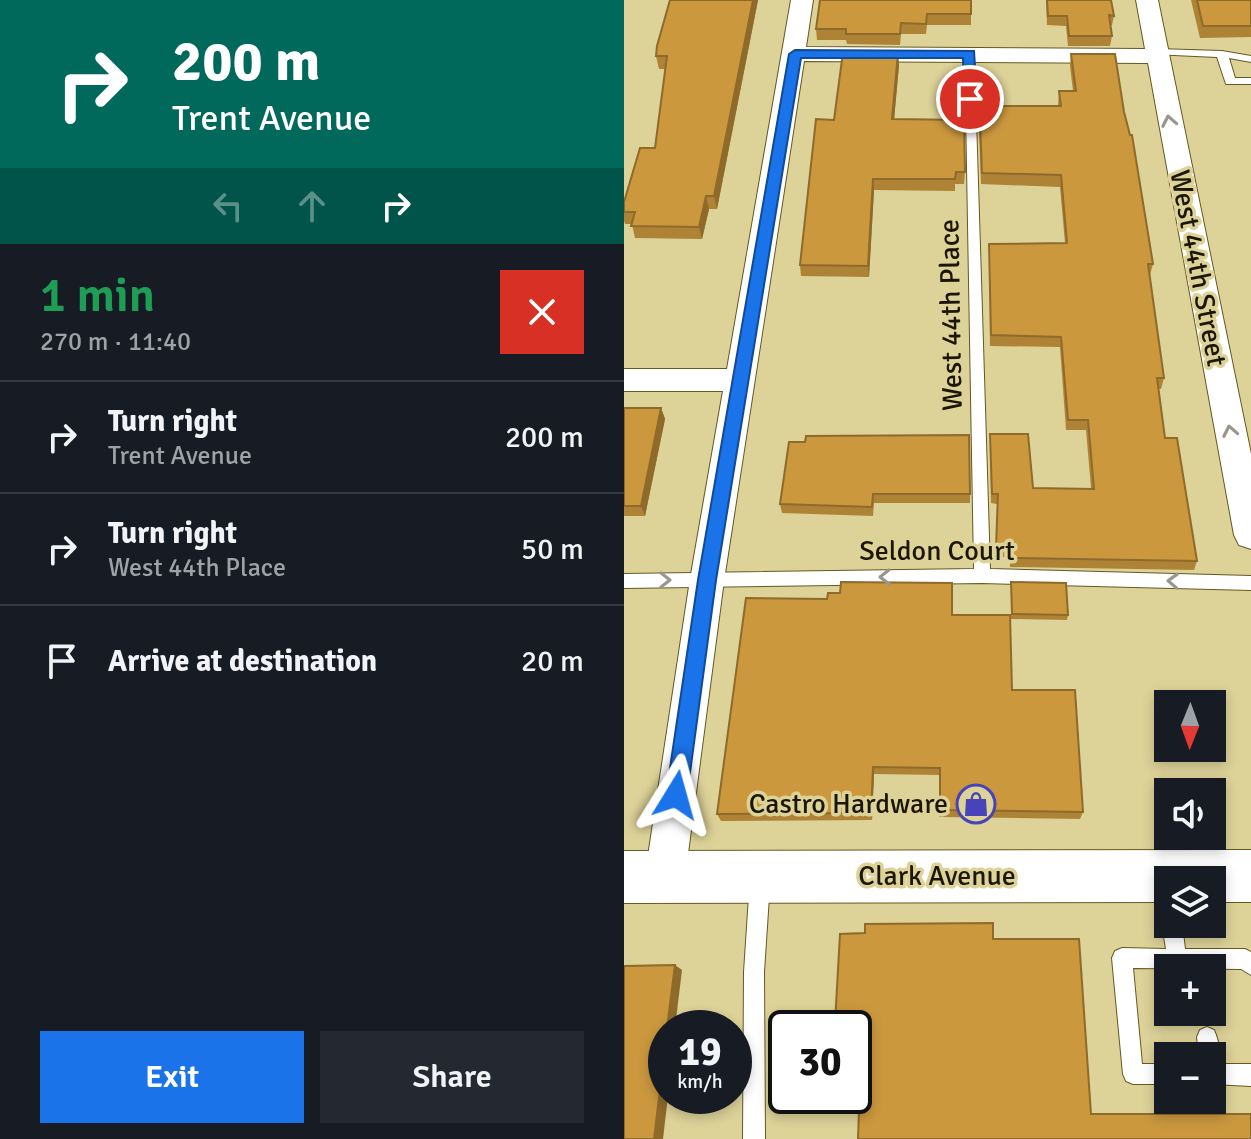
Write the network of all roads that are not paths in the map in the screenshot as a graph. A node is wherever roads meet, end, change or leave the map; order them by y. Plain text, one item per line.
1 (802, 0) edge
2 (1147, 0) edge
3 (795, 54) junction
4 (969, 54) junction
5 (1156, 54) junction
6 (1222, 54) junction
7 (1251, 59) edge
8 (1251, 81) edge
9 (624, 380) edge
10 (739, 380) junction
11 (1250, 522) edge
12 (982, 576) junction
13 (707, 580) junction
14 (624, 581) edge
15 (1251, 583) edge
16 (644, 876) edge
17 (760, 876) junction
18 (1251, 876) edge
19 (1226, 883) edge
20 (1154, 898) edge
21 (1154, 960) edge
22 (1226, 960) edge
23 (1251, 965) edge
24 (1154, 1074) edge
25 (1226, 1074) edge
26 (1251, 1075) edge
27 (754, 1139) edge

1 - 3 street
2 - 5 street, West 44th Street
3 - 4 street
3 - 10 street
4 - 5 street
4 - 12 lane, West 44th Place
5 - 6 lane
11 -> 5 street, West 44th Street
6 - 7 lane
6 - 8 lane
9 - 10 street
10 - 13 street
12 -> 13 lane, Seldon Court
15 -> 12 lane, Seldon Court
14 -> 13 lane, Seldon Court
13 - 16 street
16 - 17 street, Clark Avenue
17 - 20 street, Clark Avenue
17 - 27 lane
18 - 19 street, Clark Avenue
21 - 24 lane
22 - 23 lane
25 - 26 lane

